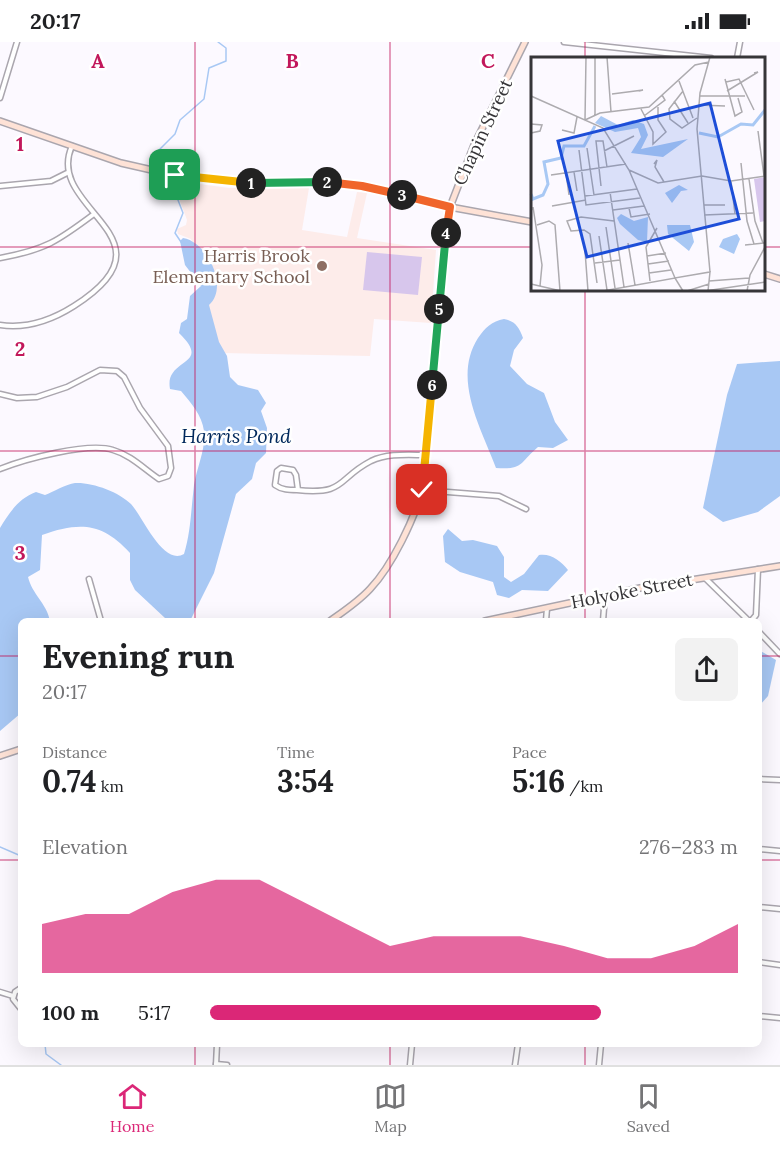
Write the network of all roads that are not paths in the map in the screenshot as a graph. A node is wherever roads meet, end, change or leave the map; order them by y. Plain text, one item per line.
1 (18, 42) edge
2 (525, 42) edge
3 (564, 42) edge
4 (740, 42) edge
5 (702, 57) edge
6 (737, 57) edge
7 (0, 98) edge
8 (0, 121) edge
9 (72, 146) junction
10 (67, 172) junction
11 (0, 186) edge
12 (450, 207) junction
13 (94, 214) junction
14 (531, 222) edge
15 (0, 258) edge
16 (765, 274) edge
17 (780, 279) edge
18 (0, 325) edge
19 (0, 394) edge
20 (426, 455) junction
21 (0, 469) edge
22 (297, 490) junction
23 (422, 490) junction
24 (526, 509) dead end
25 (780, 566) edge
26 (758, 569) junction
27 (705, 578) junction
28 (89, 579) dead end
29 (605, 595) junction
30 (548, 608) junction
31 (99, 618) edge
32 (334, 618) edge
33 (501, 618) edge
34 (546, 618) edge
35 (603, 618) edge
36 (747, 618) edge
37 (753, 618) edge
38 (762, 635) edge
39 (780, 654) edge
40 (18, 750) edge
41 (0, 756) edge
42 (762, 779) edge
43 (780, 780) edge
44 (762, 849) edge
45 (780, 851) edge
46 (762, 907) edge
47 (780, 909) edge
48 (762, 963) edge
49 (780, 965) edge
50 (18, 991) edge
51 (0, 993) edge
52 (13, 996) junction
53 (18, 1007) edge
54 (762, 1016) edge
55 (780, 1018) edge
56 (218, 1047) edge
57 (412, 1047) edge
58 (518, 1047) edge
59 (601, 1047) edge
60 (216, 1064) edge
61 (227, 1065) edge
62 (410, 1065) edge
63 (515, 1065) edge
64 (599, 1065) edge

1 - 7 street
2 - 12 main road, Chapin Street
3 - 5 street
4 - 6 street
8 - 9 main road
9 - 10 street
9 - 12 main road
10 - 11 street
10 - 13 street
12 - 14 main road
12 - 20 main road, Chapin Street
13 - 15 street
13 - 18 street
16 - 17 main road
19 - 21 street
20 - 22 street
20 - 23 main road, Chapin Street
22 - 22 street
23 - 24 street
23 - 32 main road, Chapin Street
25 - 26 main road, Holyoke Street
26 - 27 main road, Holyoke Street
26 - 37 street
27 - 29 main road, Holyoke Street
27 - 36 street
28 - 31 street
29 - 30 main road, Holyoke Street
29 - 35 street
30 - 33 main road, Holyoke Street
30 - 34 street
38 - 39 street
40 - 41 main road
42 - 43 street
44 - 45 street
46 - 47 street
48 - 49 street
50 - 52 street
51 - 52 street
52 - 53 street
54 - 55 street
56 - 60 street
57 - 62 street
58 - 63 street
59 - 64 street
60 - 61 street

